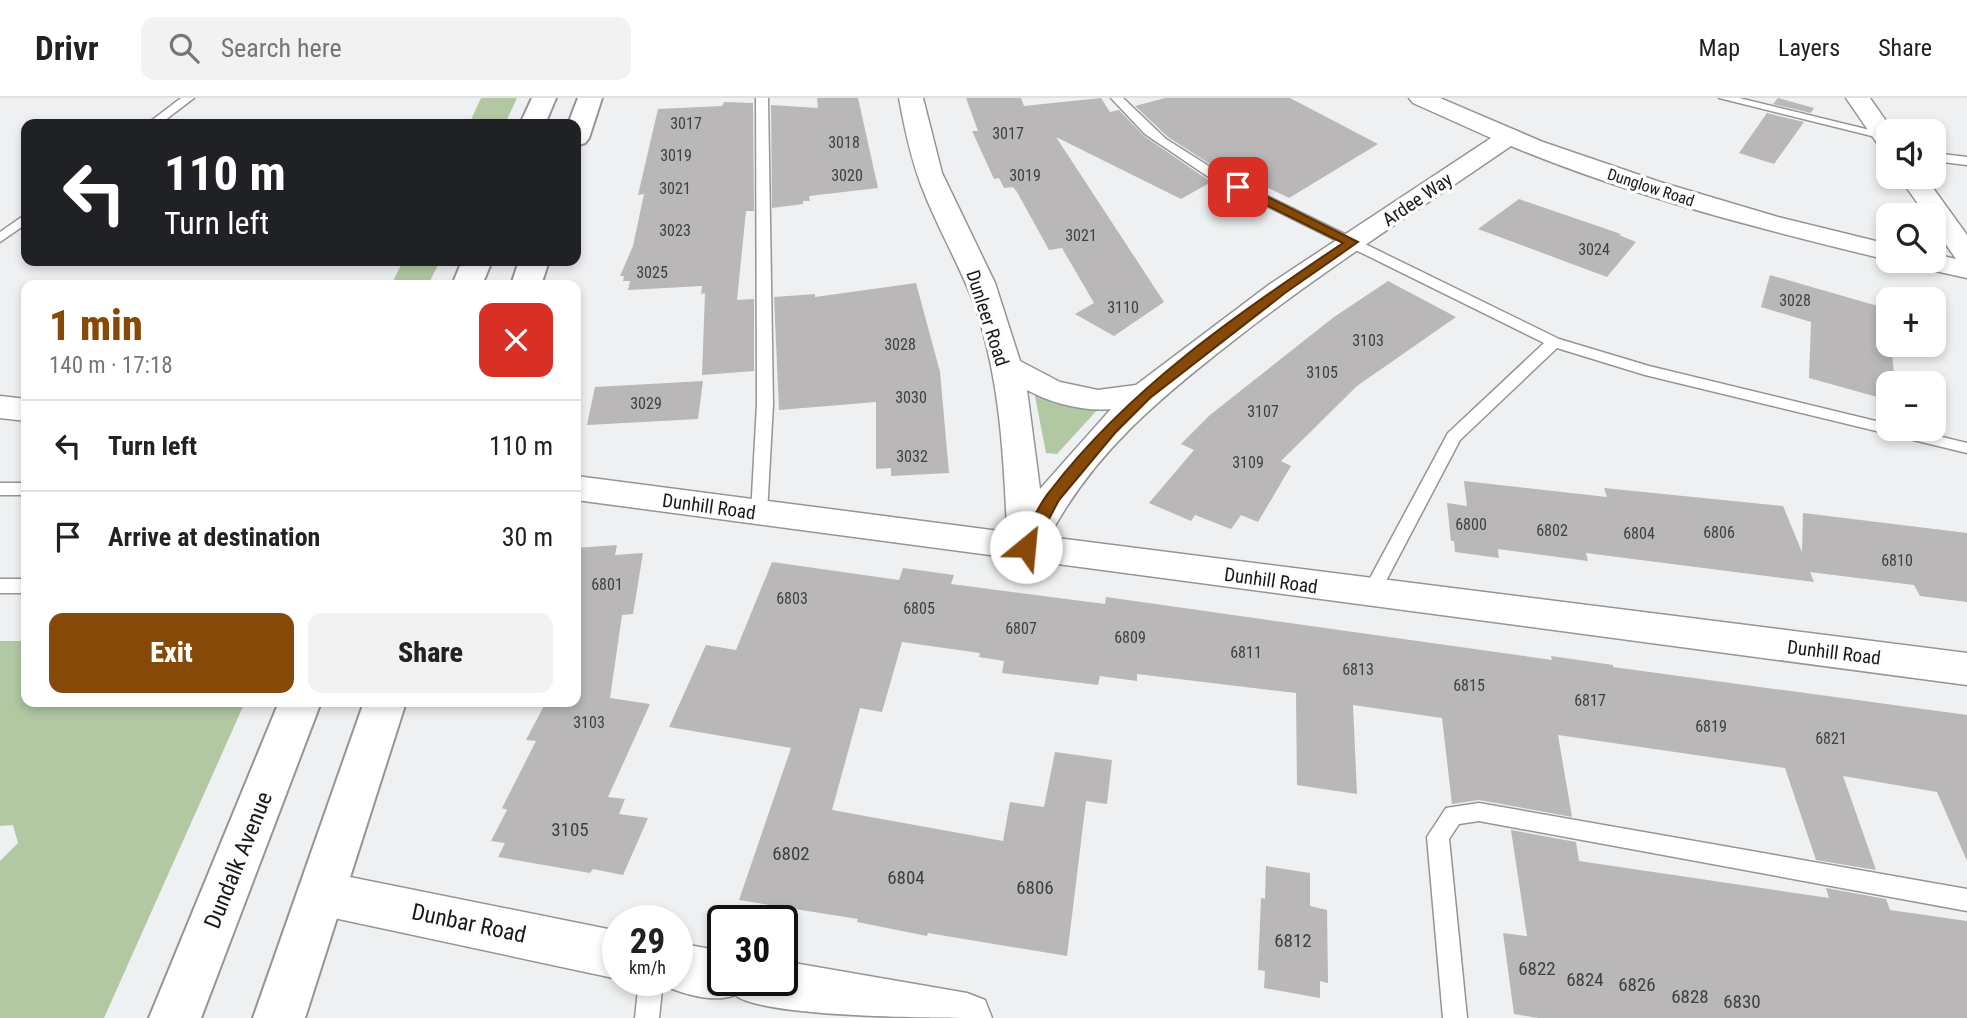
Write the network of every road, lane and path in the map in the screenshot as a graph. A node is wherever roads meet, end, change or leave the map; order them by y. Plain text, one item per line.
1 (188, 98) edge
2 (544, 98) edge
3 (590, 98) edge
4 (762, 98) edge
5 (911, 98) edge
6 (1117, 98) edge
7 (1421, 98) edge
8 (1725, 98) edge
9 (1858, 98) edge
10 (160, 119) edge
11 (535, 119) edge
12 (1876, 123) edge
13 (581, 124) edge
14 (1876, 136) edge
15 (1508, 137) junction
16 (1946, 158) edge
17 (1967, 161) edge
18 (1920, 189) edge
19 (21, 222) edge
20 (0, 238) edge
21 (1352, 242) junction
22 (1876, 249) edge
23 (1967, 255) edge
24 (1946, 265) edge
25 (1967, 270) edge
26 (1554, 342) junction
27 (1005, 366) junction
28 (1145, 394) junction
29 (0, 407) edge
30 (21, 409) edge
31 (1967, 448) edge
32 (0, 489) edge
33 (21, 489) edge
34 (581, 489) edge
35 (759, 514) junction
36 (1026, 547) junction
37 (0, 586) edge
38 (21, 586) edge
39 (1371, 593) junction
40 (1967, 669) edge
41 (298, 707) edge
42 (383, 707) edge
43 (320, 893) junction
44 (1967, 900) edge
45 (602, 952) edge
46 (798, 988) edge
47 (650, 996) edge
48 (175, 1018) edge
49 (279, 1018) edge
50 (648, 1018) edge
51 (967, 1018) edge
52 (1455, 1018) edge

1 - 10 lane
2 - 11 main road
3 - 13 main road
4 - 35 lane
5 - 27 street, Dunleer Road
6 - 21 lane
7 - 15 street, Dunglow Road
8 - 14 lane
9 - 12 street
15 - 21 street, Ardee Way
15 - 22 street, Dunglow Road
16 - 17 lane
18 - 23 street
19 - 20 lane
21 - 26 lane
21 - 28 street, Ardee Way
24 - 25 street
26 - 31 lane
26 - 39 lane
27 - 28 street
27 - 36 street, Dunleer Road
28 - 36 street, Ardee Way
29 - 30 street
32 - 33 lane
34 - 35 street, Dunhill Road
35 - 36 street, Dunhill Road
36 - 39 street, Dunhill Road
37 - 38 lane
39 - 40 street, Dunhill Road
41 - 48 main road, Dundalk Avenue
42 - 43 main road
43 - 45 street, Dunbar Road
43 - 49 main road
44 - 52 lane
46 - 51 street
47 - 50 lane

